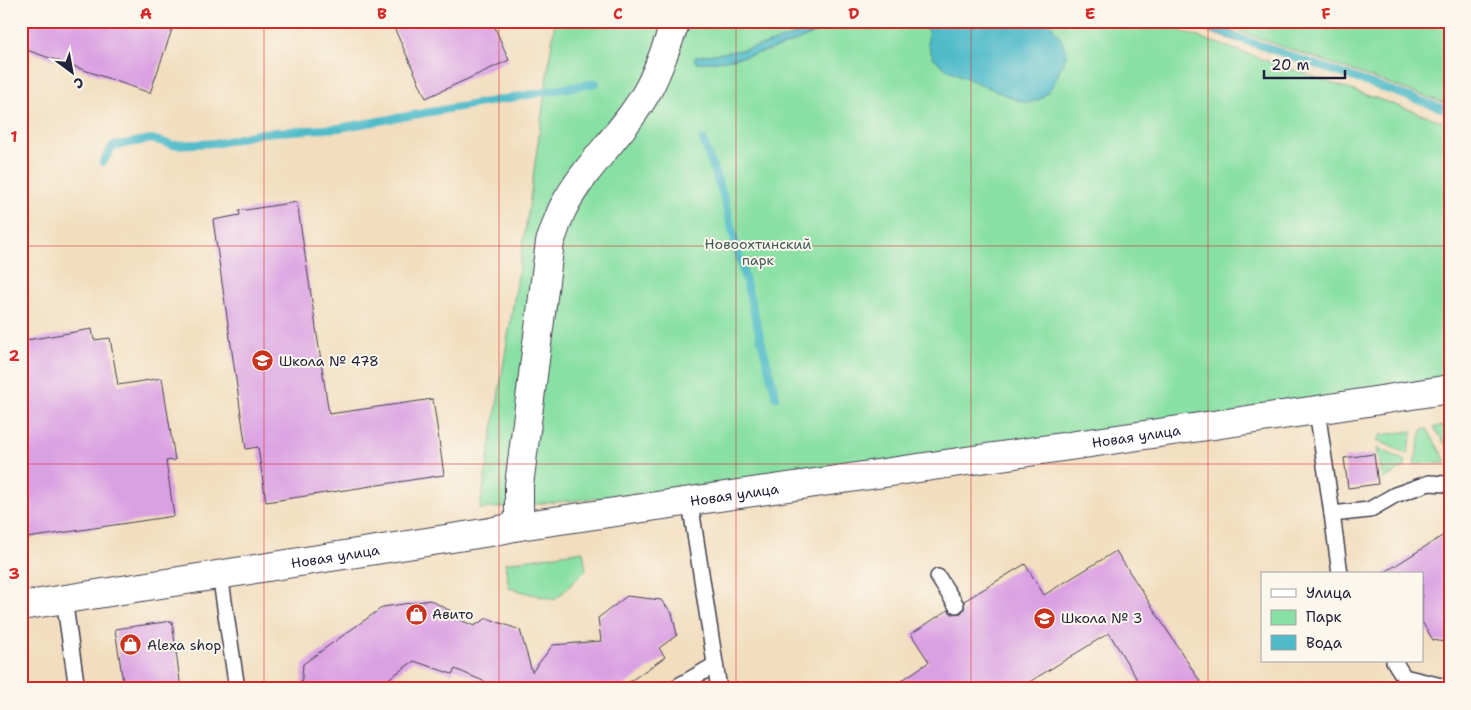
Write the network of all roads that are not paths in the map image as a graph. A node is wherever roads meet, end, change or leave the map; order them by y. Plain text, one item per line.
1 (676, 21) edge
2 (1450, 389) edge
3 (1317, 410) junction
4 (1450, 486) edge
5 (690, 502) junction
6 (1332, 514) junction
7 (519, 526) junction
8 (1340, 572) edge
9 (220, 574) junction
10 (938, 577) dead end
11 (64, 599) junction
12 (21, 606) edge
13 (956, 606) dead end
14 (1395, 662) edge
15 (715, 664) junction
16 (1450, 688) edge
17 (77, 689) edge
18 (237, 689) edge
19 (673, 689) edge
20 (719, 689) edge

1 - 7 street
2 - 3 street, Новая улица
3 - 5 street, Новая улица
3 - 6 lane
4 - 6 lane
5 - 7 street, Новая улица
5 - 15 lane
6 - 8 lane
7 - 9 street, Новая улица
9 - 11 street, Новая улица
9 - 18 lane
10 - 13 lane
11 - 12 street, Новая улица
11 - 17 lane
14 - 16 lane
15 - 19 lane
15 - 20 lane

